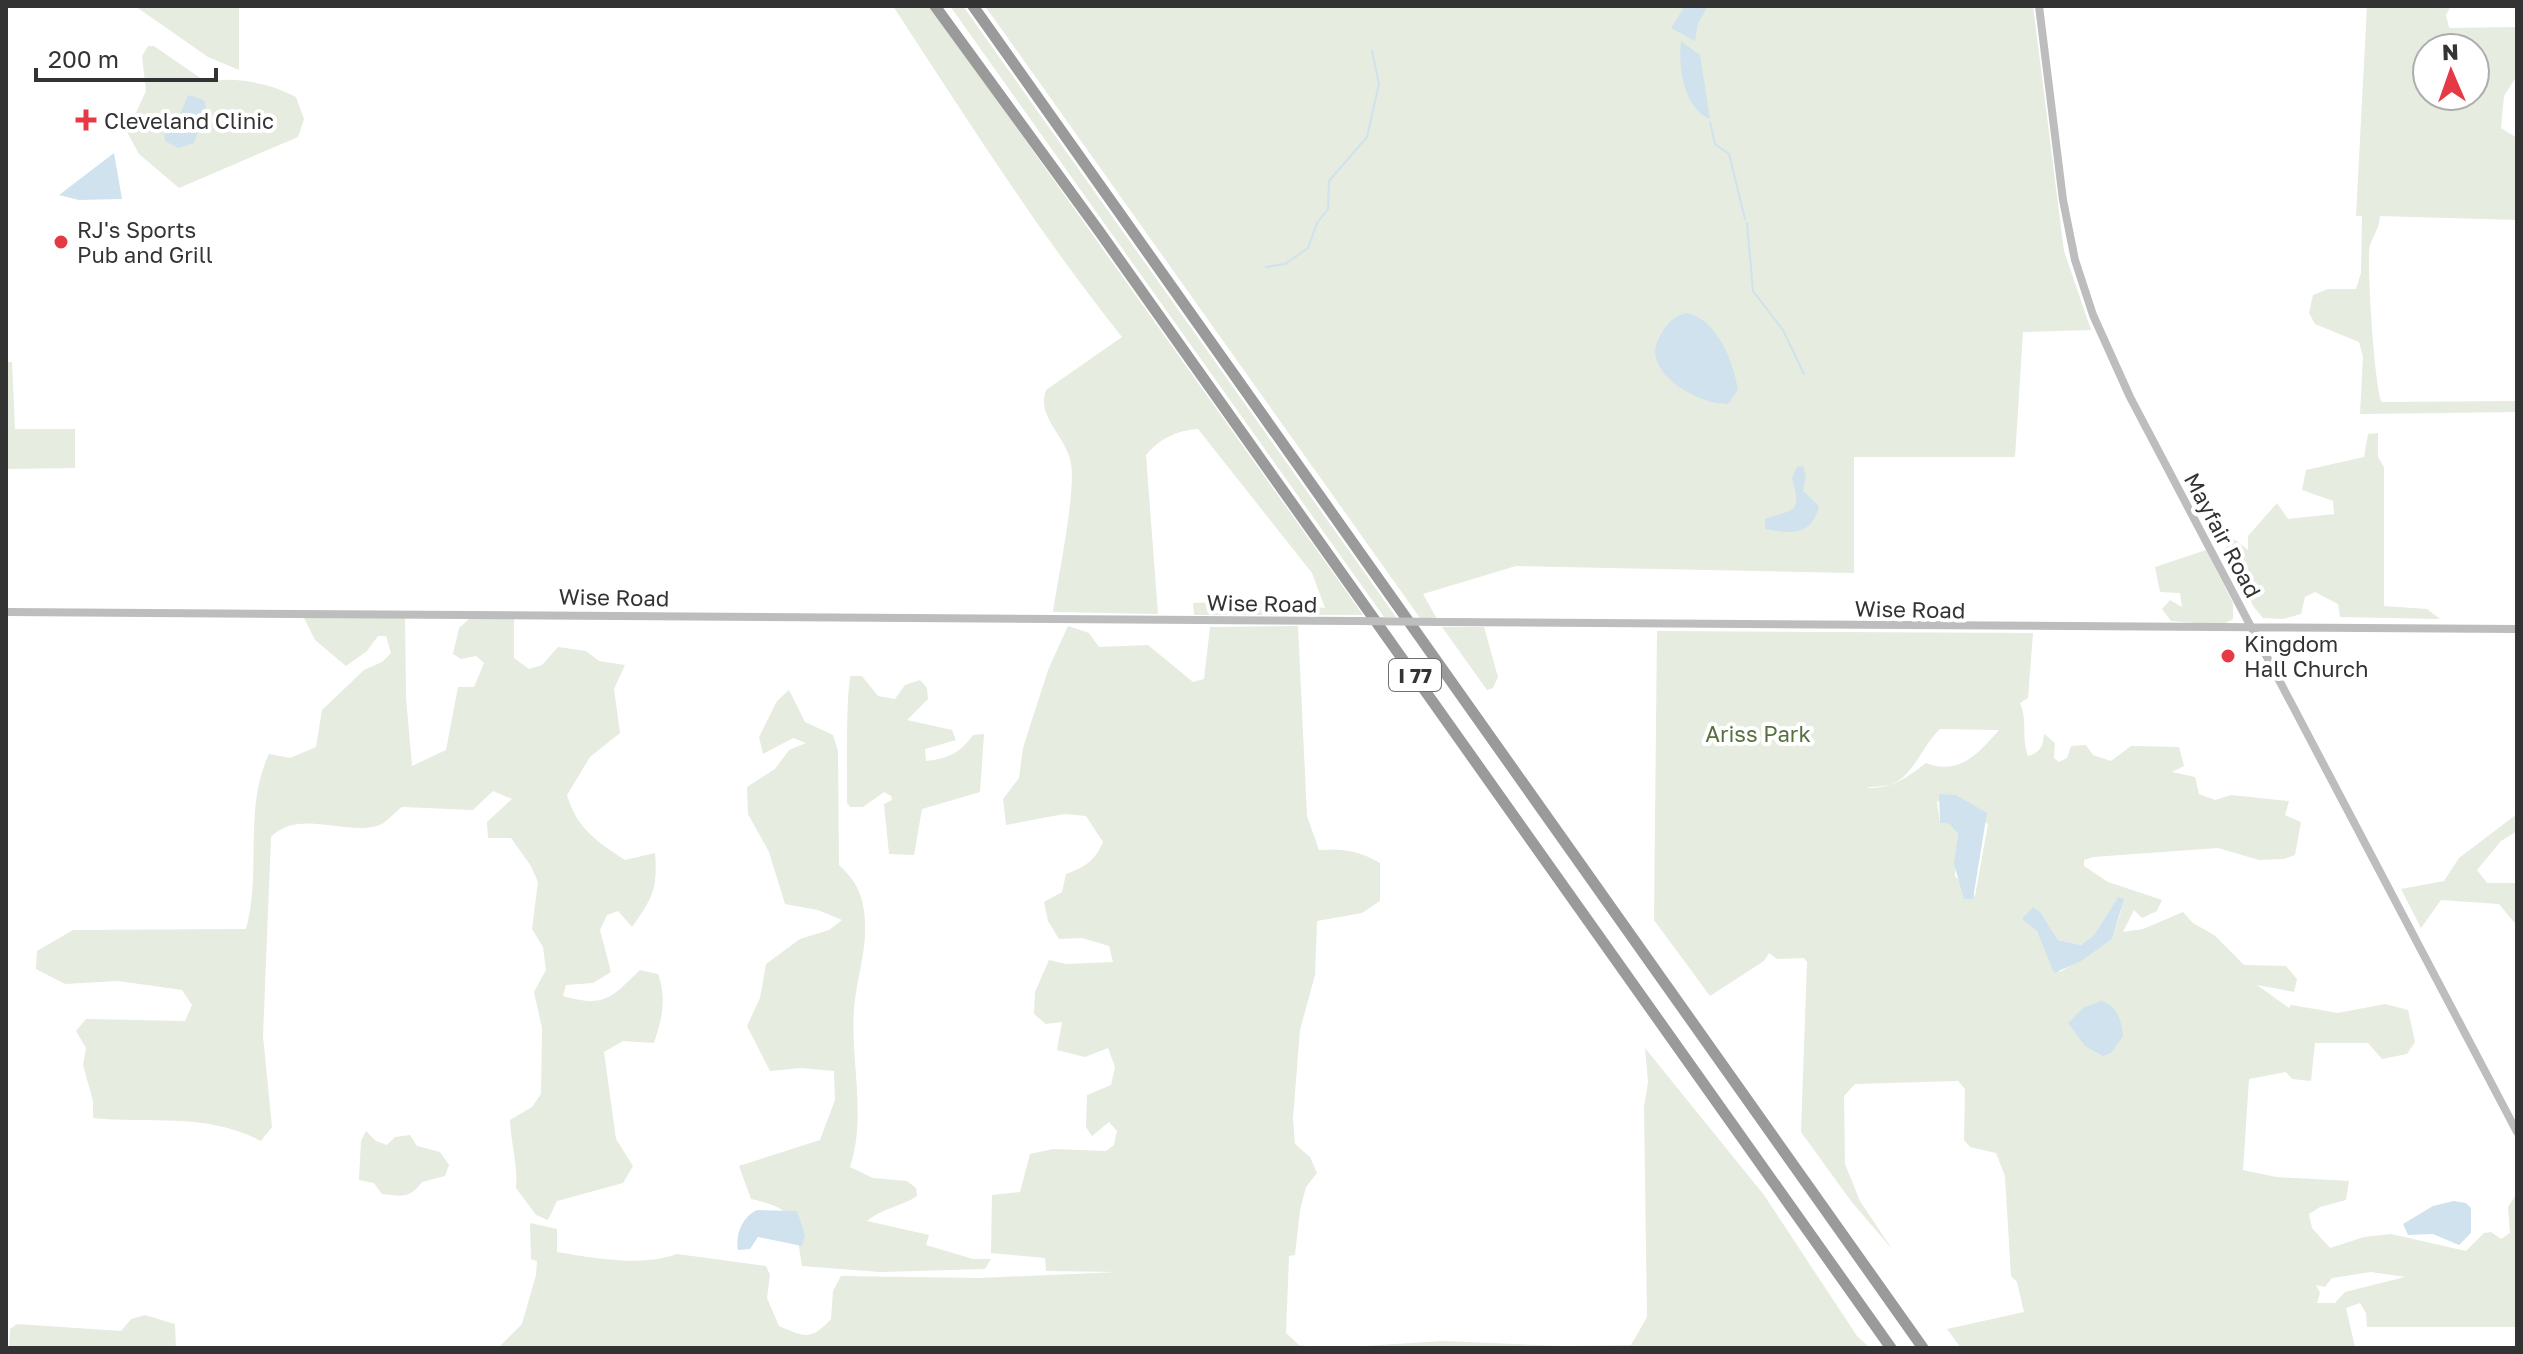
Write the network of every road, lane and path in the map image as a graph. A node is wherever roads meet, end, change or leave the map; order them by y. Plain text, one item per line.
1 (935, 6) edge
2 (973, 6) edge
3 (2039, 6) edge
4 (6, 612) edge
5 (2253, 629) junction
6 (2517, 629) edge
7 (2517, 1132) edge
8 (1891, 1348) edge
9 (1923, 1348) edge

1 - 8 highway, I 77
2 - 9 highway, I 77
3 - 5 street, Mayfair Road
4 - 5 street, Wise Road, bridge
5 - 6 street, Wise Road
5 - 7 street, Mayfair Road

